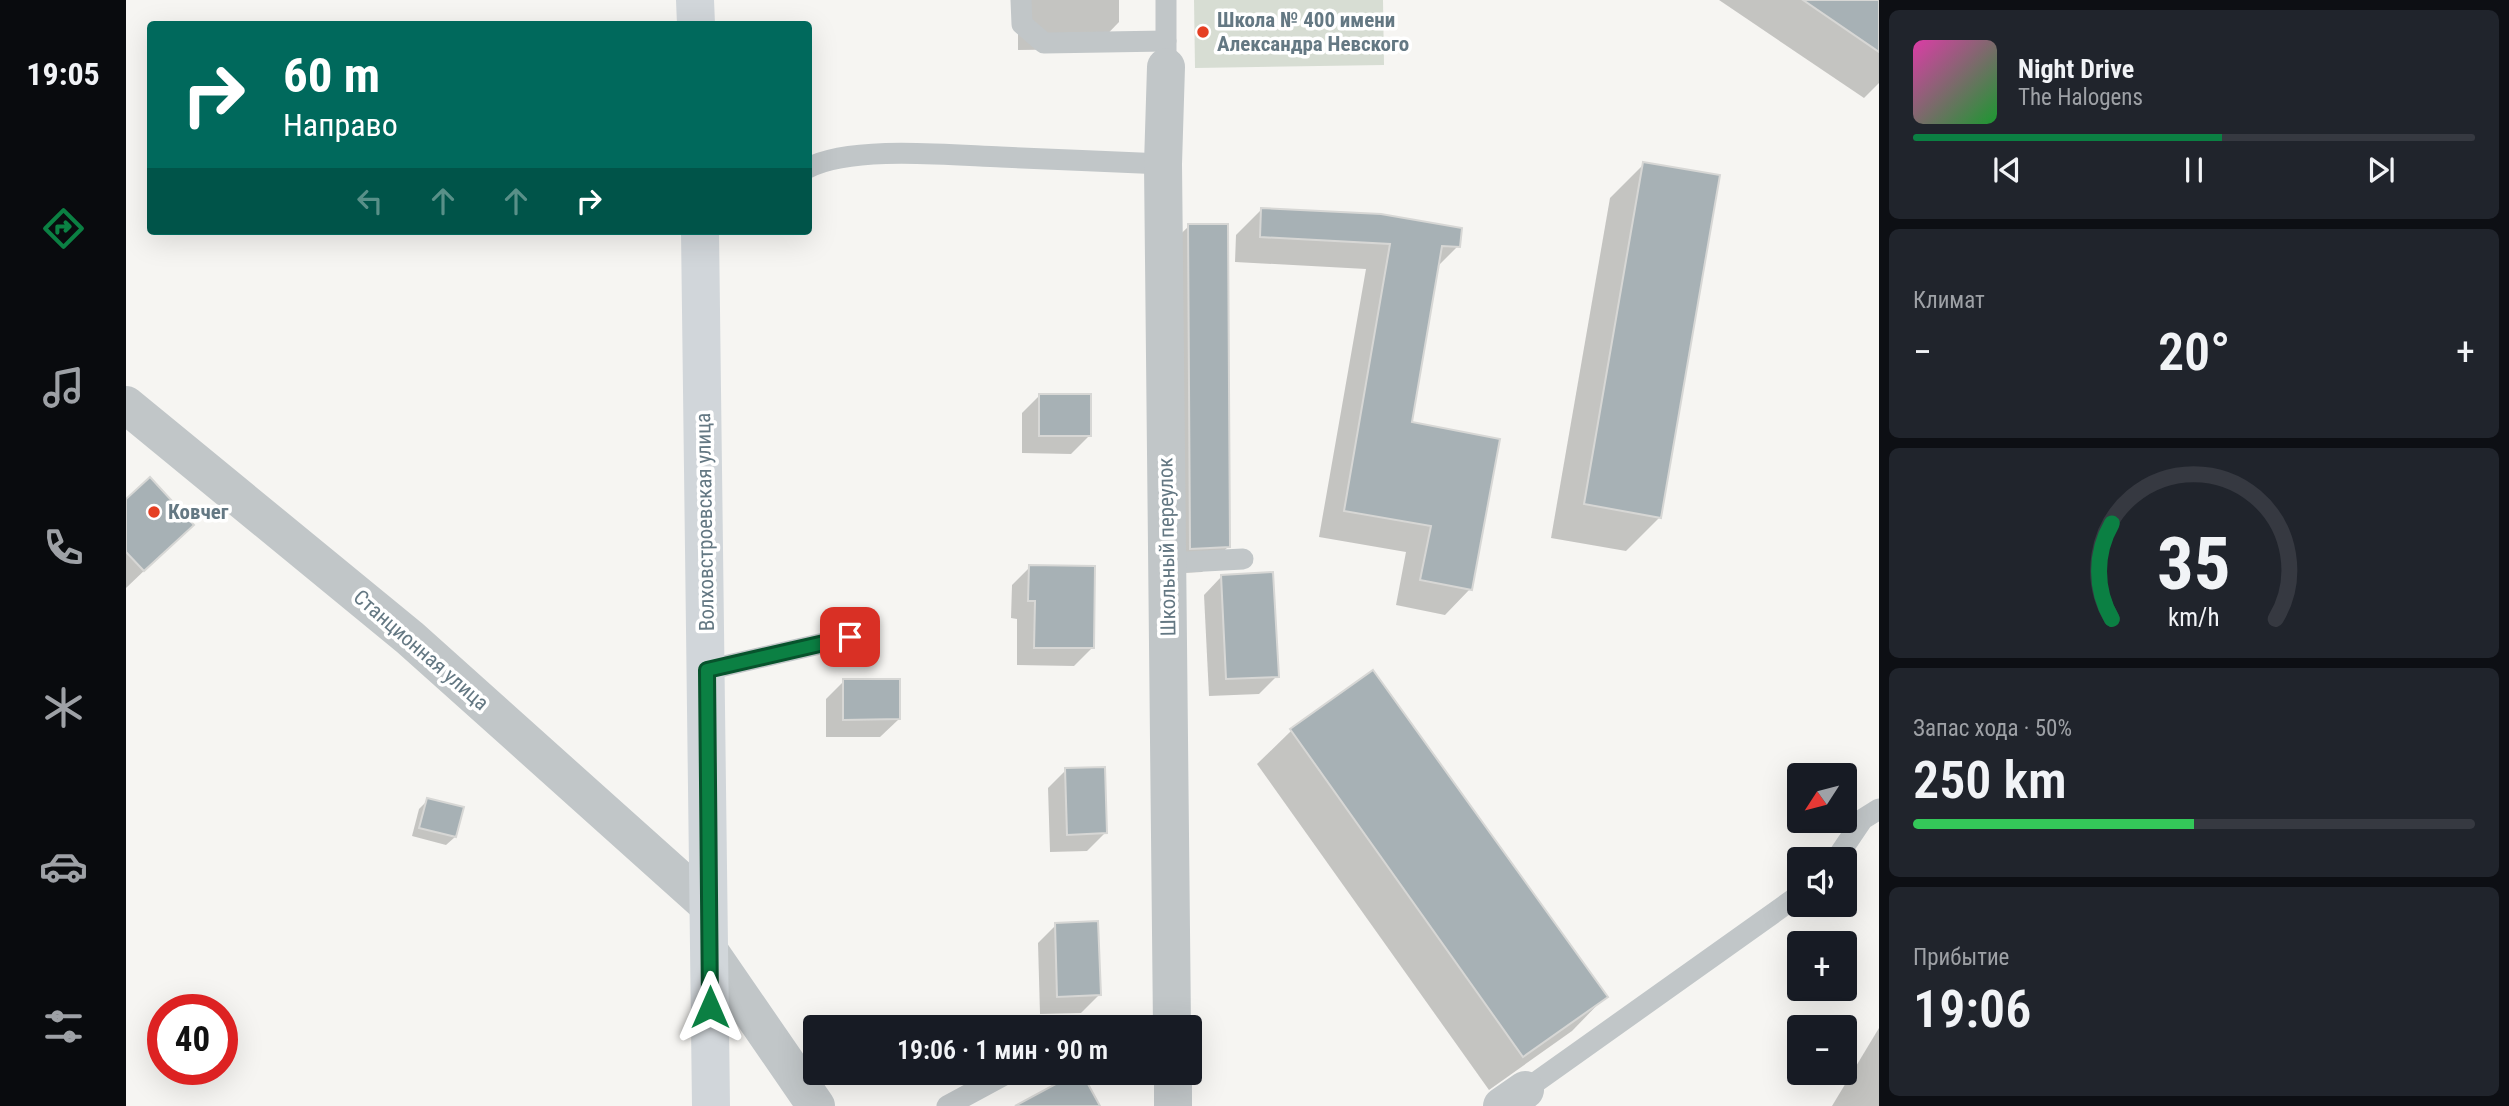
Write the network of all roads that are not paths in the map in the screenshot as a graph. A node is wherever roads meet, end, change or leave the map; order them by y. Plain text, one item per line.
1 (695, 0) edge
2 (1021, 0) edge
3 (1166, 0) edge
4 (695, 21) edge
5 (1166, 54) junction
6 (1163, 164) junction
7 (812, 166) edge
8 (700, 235) edge
9 (126, 405) edge
10 (1243, 559) dead end
11 (1167, 563) junction
12 (850, 637) dead end
13 (707, 670) junction
14 (1879, 808) edge
15 (1844, 847) edge
16 (1787, 904) edge
17 (708, 905) junction
18 (710, 951) junction
19 (1172, 1015) edge
20 (986, 1085) edge
21 (1173, 1085) edge
22 (1514, 1098) edge
23 (711, 1106) edge
24 (816, 1106) edge
25 (947, 1106) edge
26 (1173, 1106) edge

1 - 4 street
2 - 5 lane
3 - 5 lane
5 - 6 street, Школьный переулок
6 - 7 lane
6 - 11 street, Школьный переулок
8 - 13 street, Волховстроевская улица
9 - 17 street, Станционная улица
10 - 11 lane
11 - 19 street, Школьный переулок
12 - 13 lane
13 - 17 street, Волховстроевская улица
14 - 15 lane
16 - 22 lane
17 - 18 street, Волховстроевская улица
18 - 23 street, Волховстроевская улица
18 - 24 street
20 - 25 lane
21 - 26 street

